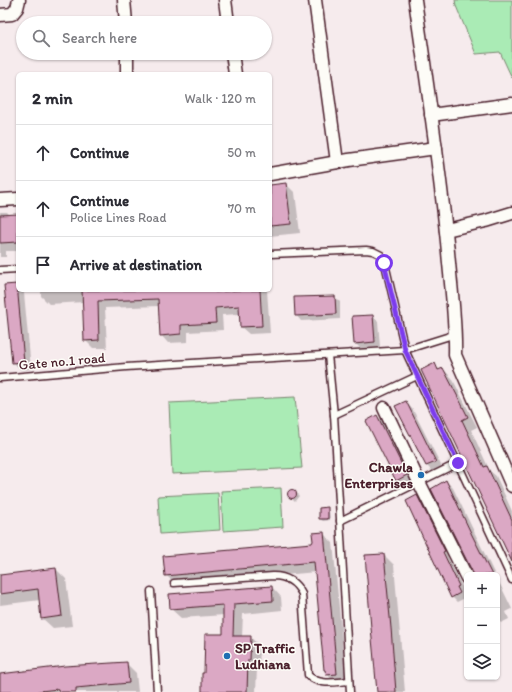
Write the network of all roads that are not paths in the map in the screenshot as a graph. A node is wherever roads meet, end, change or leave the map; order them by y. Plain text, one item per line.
1 (18, 0) edge
2 (124, 0) edge
3 (225, 0) edge
4 (316, 0) edge
5 (415, 0) edge
6 (0, 15) edge
7 (125, 16) edge
8 (227, 16) edge
9 (127, 60) edge
10 (233, 60) edge
11 (127, 72) edge
12 (235, 72) edge
13 (512, 104) edge
14 (431, 115) junction
15 (436, 148) junction
16 (338, 162) junction
17 (272, 174) edge
18 (16, 199) edge
19 (0, 200) edge
20 (512, 213) edge
21 (446, 230) junction
22 (272, 254) edge
23 (16, 269) edge
24 (0, 270) edge
25 (456, 334) junction
26 (405, 350) junction
27 (328, 355) junction
28 (417, 376) junction
29 (0, 378) edge
30 (384, 408) dead end
31 (334, 415) junction
32 (458, 463) junction
33 (419, 482) junction
34 (512, 486) edge
35 (340, 521) junction
36 (464, 572) edge
37 (512, 580) edge
38 (174, 583) dead end
39 (151, 591) dead end
40 (349, 681) junction
41 (157, 692) edge
42 (350, 692) edge

1 - 6 street
2 - 7 street
3 - 8 street
4 - 16 street
5 - 14 street
9 - 11 street
10 - 12 street
13 - 14 street
14 - 15 street
15 - 16 street
15 - 21 street
16 - 17 street
18 - 19 street
20 - 21 street
21 - 25 street
22 - 26 lane
23 - 24 lane
25 - 26 lane, Gate no.1 road
25 - 34 street
26 - 27 lane, Gate no.1 road
26 - 28 lane
27 - 29 lane, Gate no.1 road
27 - 31 lane
28 - 31 lane
28 - 32 lane
30 - 33 street
31 - 35 lane
32 - 33 lane
32 - 37 lane
33 - 35 lane
33 - 36 street
35 - 40 lane
38 - 40 lane
39 - 41 lane
40 - 42 lane

